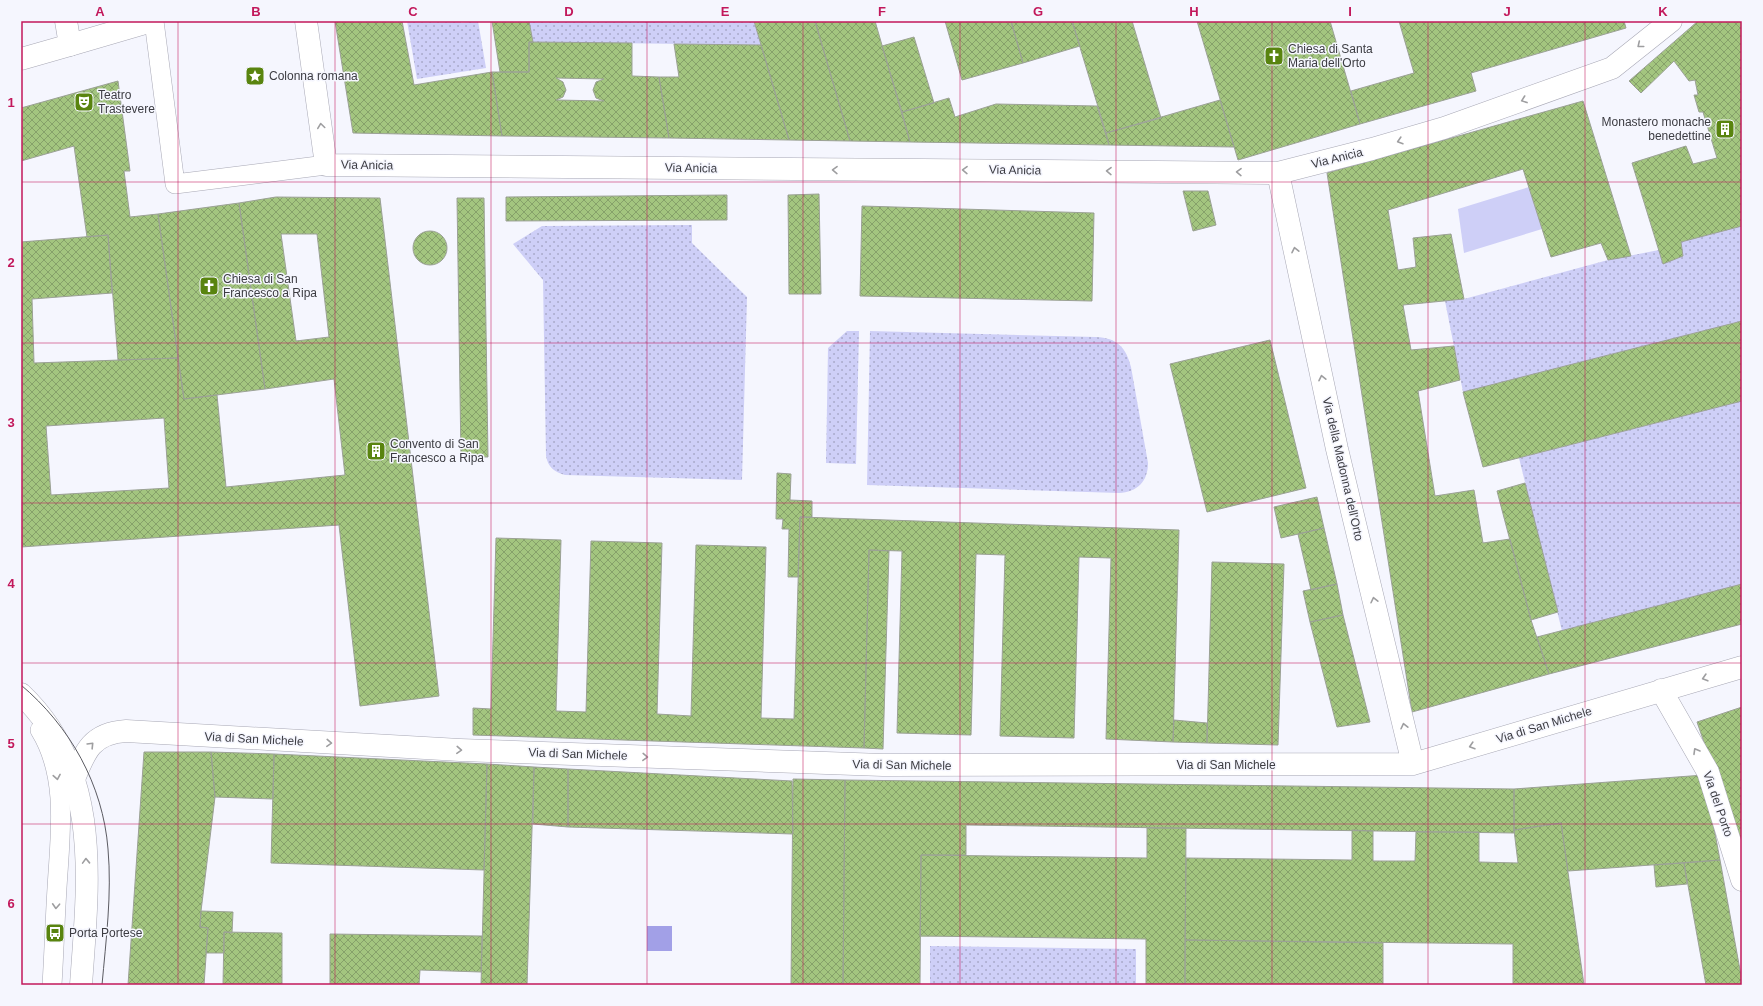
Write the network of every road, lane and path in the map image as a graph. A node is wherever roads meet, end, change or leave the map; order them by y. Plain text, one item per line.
1 (66, 21) edge
2 (76, 21) edge
3 (153, 21) edge
4 (306, 21) edge
5 (1671, 21) edge
6 (70, 45) junction
7 (21, 58) edge
8 (326, 165) junction
9 (1278, 173) junction
10 (1742, 667) edge
11 (1661, 690) junction
12 (21, 694) edge
13 (21, 705) edge
14 (1413, 764) junction
15 (74, 779) junction
16 (1742, 877) edge
17 (52, 985) edge
18 (81, 985) edge

1 - 6 street
2 - 6 street
3 - 6 street
3 - 8 lane
8 -> 4 street
5 -> 9 street, Via Anicia
6 - 7 street
9 -> 8 street, Via Anicia
14 -> 9 street, Via della Madonna dell'Orto
10 -> 11 street, Via di San Michele
11 -> 14 street, Via di San Michele
16 -> 11 street, Via del Porto
12 - 15 street
13 -> 17 lane
15 -> 14 street, Via di San Michele
18 -> 15 street

